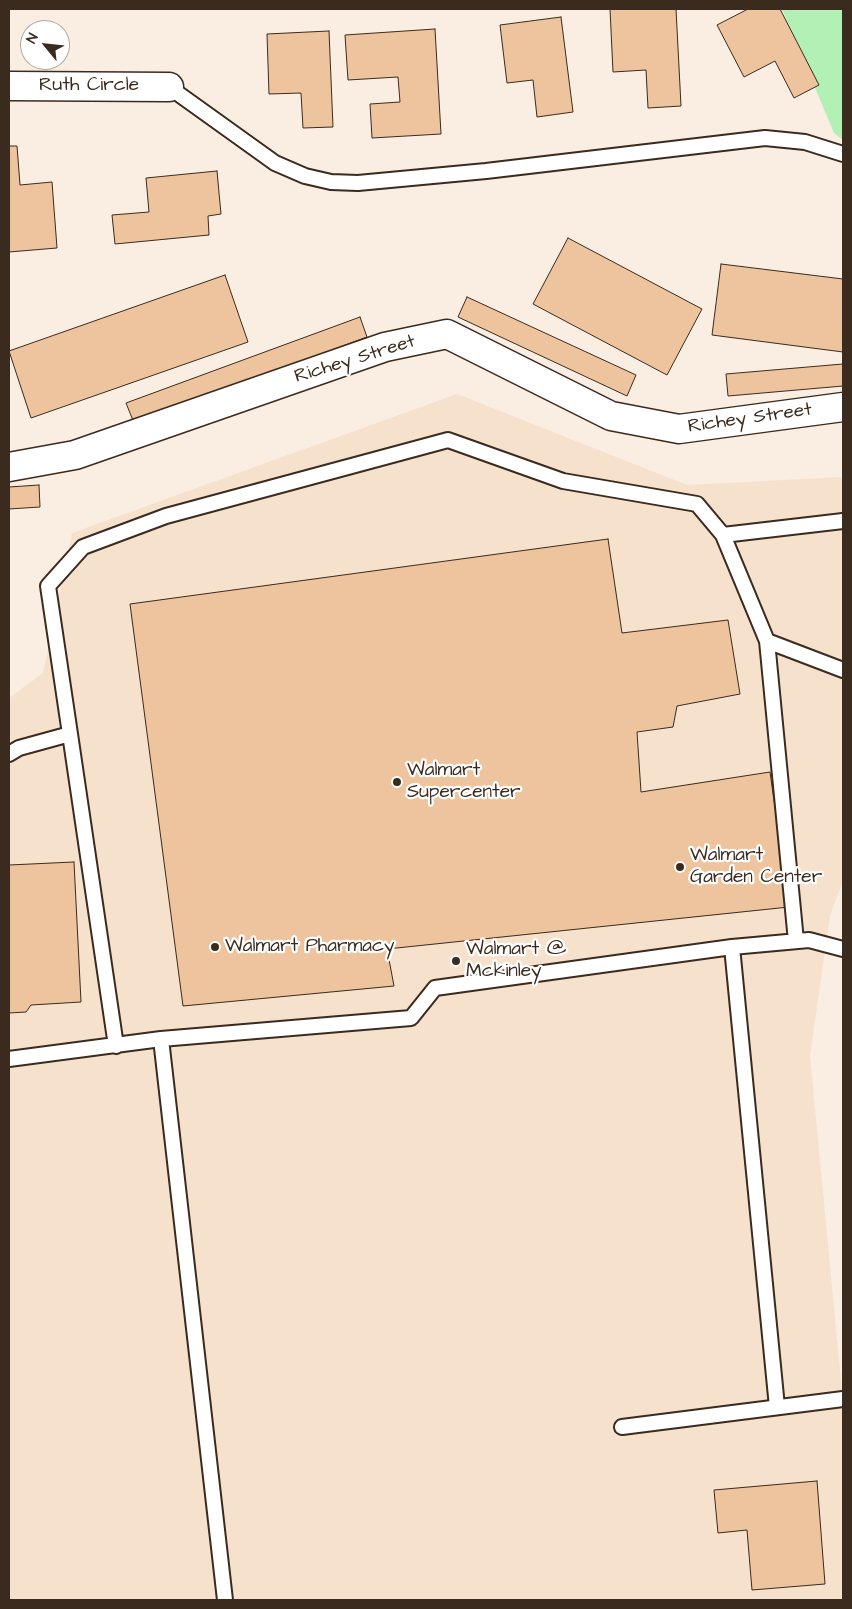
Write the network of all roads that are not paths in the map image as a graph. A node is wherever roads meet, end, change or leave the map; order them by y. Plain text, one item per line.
1 (9, 86) edge
2 (169, 87) joint
3 (843, 154) edge
4 (843, 406) edge
5 (9, 468) edge
6 (843, 521) edge
7 (723, 535) junction
8 (767, 641) junction
9 (843, 670) edge
10 (70, 734) junction
11 (9, 754) edge
12 (796, 941) junction
13 (732, 947) junction
14 (843, 949) edge
15 (161, 1039) junction
16 (116, 1046) junction
17 (9, 1059) edge
18 (843, 1399) edge
19 (777, 1407) junction
20 (622, 1426) dead end
21 (225, 1600) edge

1 - 2 street, Ruth Circle
2 - 3 lane
4 - 5 street, Richey Street
6 - 7 lane
7 - 8 lane
7 - 10 lane
8 - 9 lane
8 - 12 lane
10 - 11 lane
10 - 16 lane
12 - 13 lane
12 - 14 lane
13 - 15 lane
13 - 19 lane
15 - 16 lane
15 - 21 lane
16 - 17 lane
18 - 19 lane
19 - 20 lane

